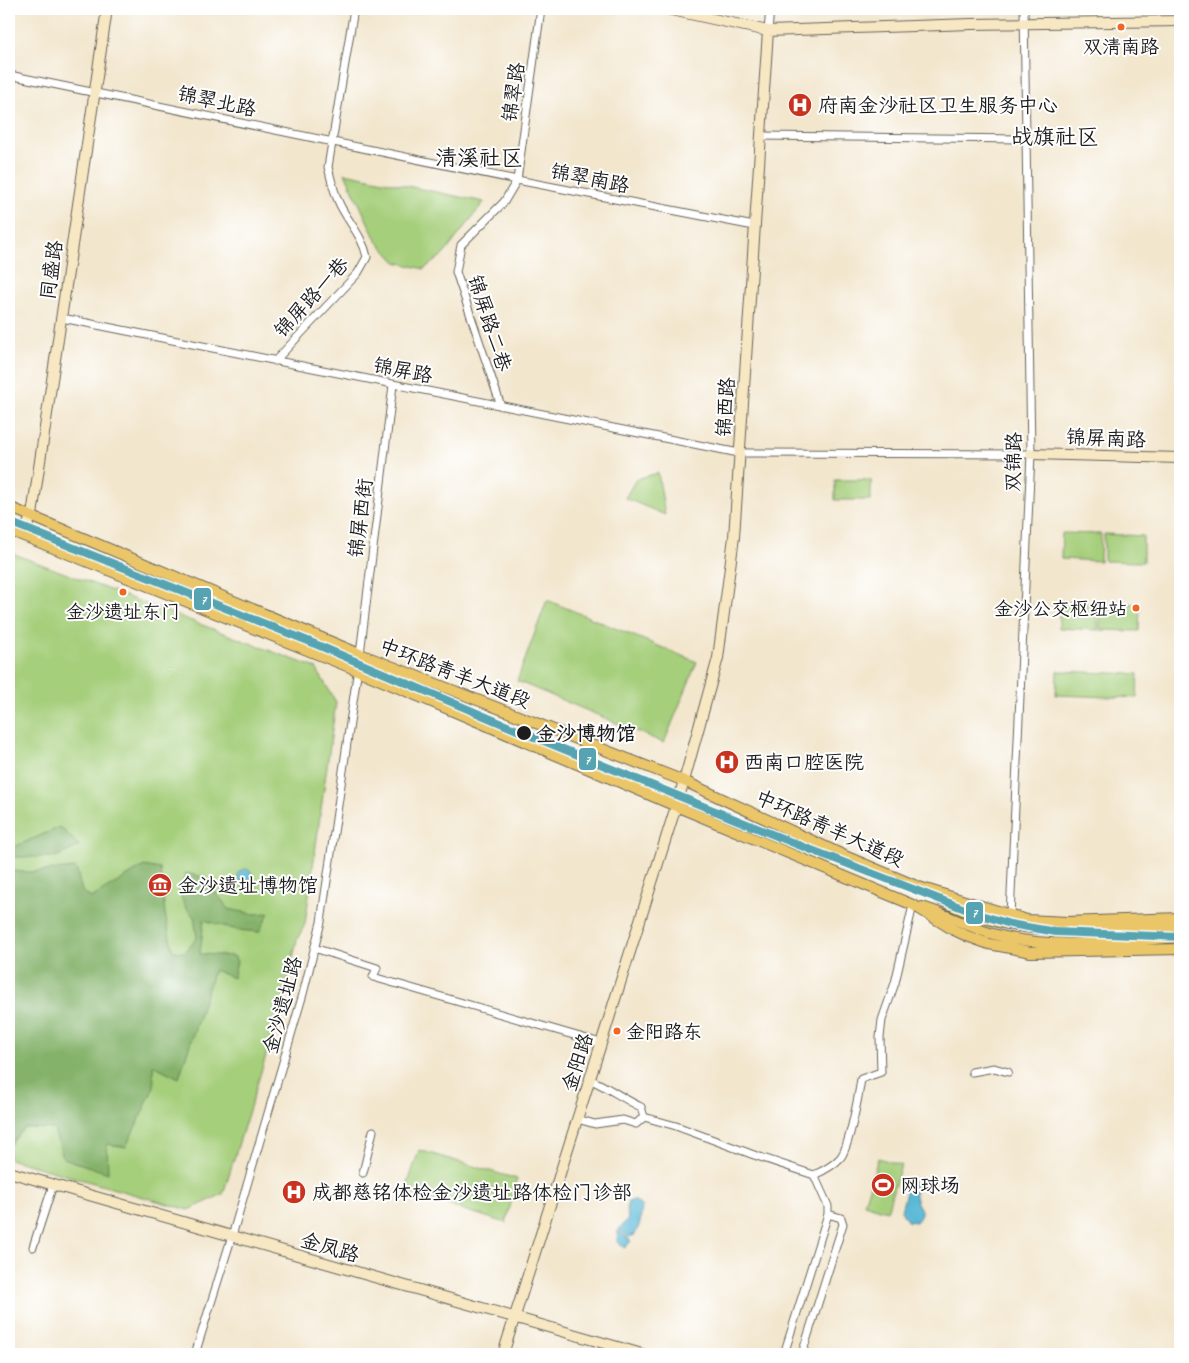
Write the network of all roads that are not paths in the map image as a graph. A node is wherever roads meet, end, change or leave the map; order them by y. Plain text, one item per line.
1 (107, 9) edge
2 (354, 9) edge
3 (541, 9) edge
4 (667, 9) edge
5 (770, 9) edge
6 (1024, 9) edge
7 (1180, 21) edge
8 (1024, 23) junction
9 (768, 30) junction
10 (9, 75) edge
11 (95, 92) junction
12 (760, 136) junction
13 (1025, 139) junction
14 (332, 142) junction
15 (517, 180) junction
16 (754, 226) junction
17 (62, 318) junction
18 (275, 361) junction
19 (393, 385) junction
20 (501, 406) junction
21 (739, 453) junction
22 (1031, 454) junction
23 (1180, 458) edge
24 (9, 507) edge
25 (32, 515) junction
26 (9, 530) edge
27 (23, 535) junction
28 (360, 654) junction
29 (357, 670) junction
30 (684, 781) junction
31 (676, 806) junction
32 (919, 887) junction
33 (913, 905) junction
34 (1010, 916) junction
35 (1180, 918) edge
36 (1180, 926) edge
37 (1180, 937) edge
38 (314, 948) junction
39 (1180, 949) edge
40 (601, 1043) junction
41 (972, 1072) dead end
42 (1008, 1072) dead end
43 (590, 1080) junction
44 (644, 1117) junction
45 (577, 1119) junction
46 (373, 1131) dead end
47 (9, 1172) edge
48 (363, 1173) dead end
49 (814, 1175) junction
50 (53, 1185) junction
51 (828, 1214) junction
52 (232, 1236) junction
53 (33, 1247) dead end
54 (514, 1318) junction
55 (195, 1354) edge
56 (503, 1354) edge
57 (642, 1354) edge
58 (784, 1354) edge
59 (802, 1354) edge

1 - 11 street, 同盛路
2 - 14 street
3 - 15 street, 锦翠路
4 - 9 street
5 - 9 street
6 - 8 street, 双锦路
7 - 8 street
8 - 9 street
8 - 13 street, 双锦路
9 - 12 street, 锦西路
10 - 11 street, 锦翠北路
11 - 14 street, 锦翠北路
11 - 17 street, 同盛路
12 - 13 street
12 - 16 street, 锦西路
13 - 22 street, 双锦路
14 - 15 street, 锦翠南路
14 - 18 street, 锦屏路一巷
15 - 16 street, 锦翠南路
15 - 20 street, 锦屏路二巷
16 - 21 street, 锦西路
17 - 18 street, 锦屏路
17 - 25 street, 同盛路
18 - 19 street, 锦屏路
19 - 20 street, 锦屏路
19 - 28 street, 锦屏西街
20 - 21 street, 锦屏路
21 - 22 street, 锦屏路
21 - 30 street, 锦西路
22 - 23 street, 锦屏南路
22 - 34 street, 双锦路
24 - 25 main road, 中环路青羊大道段
25 - 27 street, 同盛路
25 - 28 main road, 中环路青羊大道段
26 - 27 main road, 中环路青羊大道段
27 - 29 main road, 中环路青羊大道段
28 - 29 street, 金沙遗址路
28 - 30 main road, 中环路青羊大道段
29 - 31 main road, 中环路青羊大道段
29 - 38 street, 金沙遗址路
30 - 31 street, 金阳路
30 - 32 main road, 中环路青羊大道段
31 - 33 main road, 中环路青羊大道段
31 - 40 street, 金阳路
32 - 34 main road, 中环路青羊大道段
32 - 36 main road
33 - 37 main road
33 - 39 main road, 中环路青羊大道段
33 - 49 street
34 - 35 main road, 中环路青羊大道段
38 - 40 street
38 - 52 street, 金沙遗址路
40 - 43 street, 金阳路
41 - 42 street
43 - 44 street
43 - 45 street, 金阳路
44 - 45 street
44 - 49 street
45 - 54 street, 金阳路
46 - 48 street
47 - 50 street, 金凤路
49 - 51 street
50 - 52 street, 金凤路
50 - 53 street
51 - 58 street
51 - 59 street
52 - 54 street, 金凤路
52 - 55 street, 金沙遗址路
54 - 56 street, 金阳路
54 - 57 street, 金凤路

